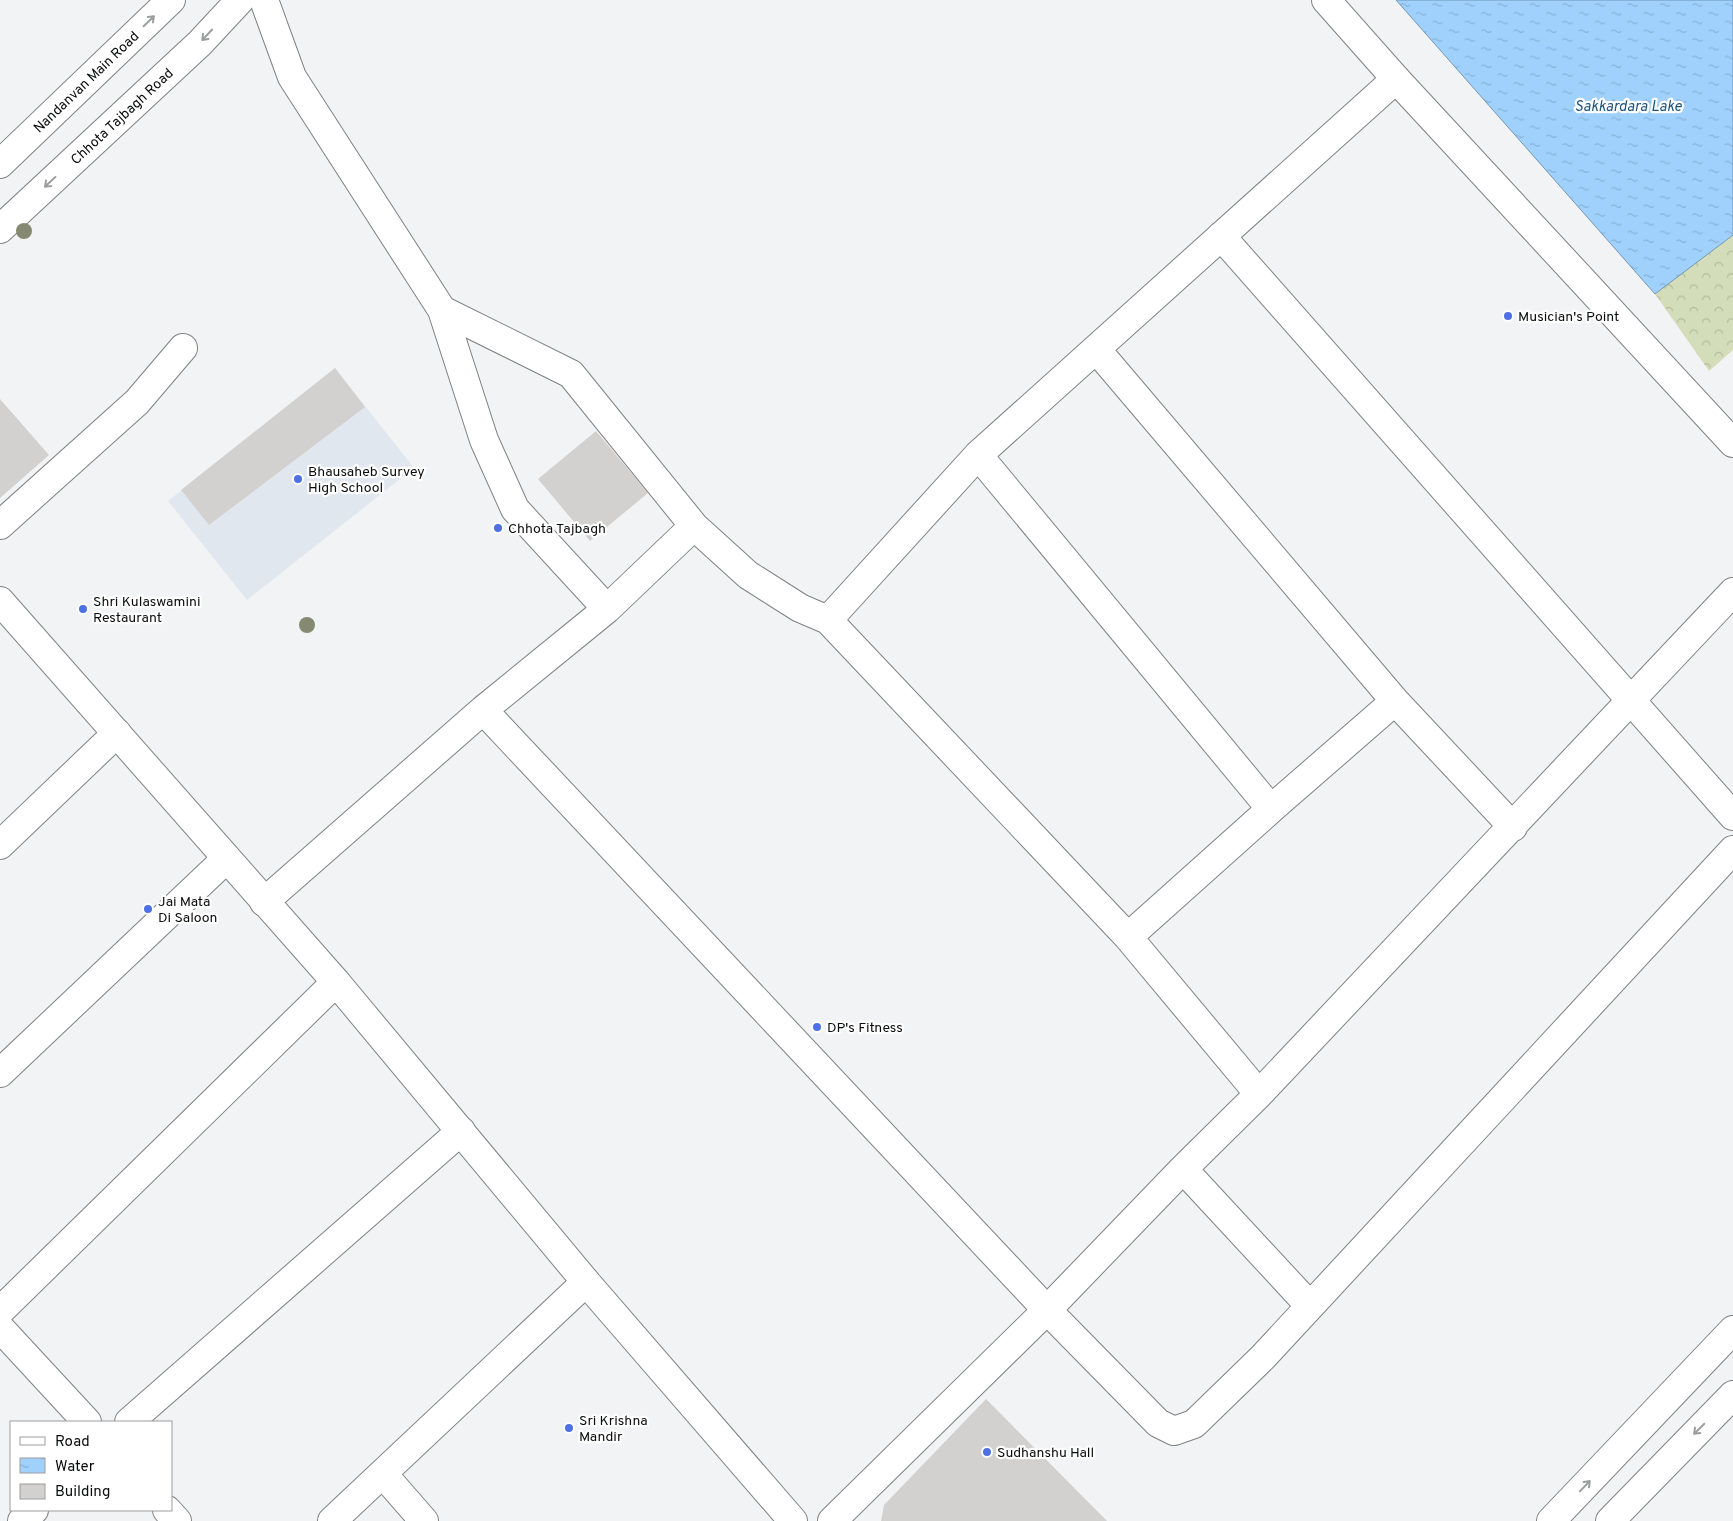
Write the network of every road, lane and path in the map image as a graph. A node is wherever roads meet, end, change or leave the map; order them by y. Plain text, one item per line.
1 (171, 0) edge
2 (240, 0) edge
3 (264, 0) edge
4 (1326, 0) edge
5 (1396, 79) junction
6 (0, 164) edge
7 (0, 229) edge
8 (1221, 236) junction
9 (442, 310) junction
10 (183, 348) dead end
11 (1096, 349) junction
12 (1733, 443) edge
13 (978, 455) junction
14 (0, 524) edge
15 (694, 526) junction
16 (1733, 592) edge
17 (0, 601) edge
18 (606, 609) junction
19 (828, 620) junction
20 (1632, 700) junction
21 (1395, 701) junction
22 (482, 710) junction
23 (117, 732) junction
24 (1272, 808) junction
25 (1733, 816) edge
26 (1513, 827) junction
27 (0, 845) edge
28 (1733, 850) edge
29 (226, 859) junction
30 (264, 902) junction
31 (1128, 937) junction
32 (336, 982) junction
33 (0, 1073) edge
34 (1260, 1094) junction
35 (461, 1132) junction
36 (1183, 1169) junction
37 (586, 1282) junction
38 (1310, 1306) junction
39 (1047, 1310) junction
40 (0, 1311) edge
41 (0, 1328) edge
42 (1733, 1330) edge
43 (1698, 1368) junction
44 (1731, 1397) edge
45 (86, 1421) edge
46 (130, 1421) edge
47 (383, 1474) junction
48 (33, 1511) edge
49 (168, 1511) edge
50 (22, 1521) edge
51 (177, 1521) edge
52 (332, 1521) edge
53 (424, 1521) edge
54 (794, 1521) edge
55 (832, 1521) edge
56 (1551, 1521) edge
57 (1610, 1521) edge

6 -> 1 street, Nandanvan Main Road
2 -> 7 street, Chhota Tajbagh Road
3 - 9 street
4 - 5 street
5 - 8 street
5 - 12 street
8 - 11 street
8 - 20 street
9 - 15 street
9 - 18 street
10 - 14 street
11 - 13 street
11 - 21 street
13 - 19 street
13 - 24 street
15 - 18 street
15 - 19 street
16 - 20 street
17 - 23 street
18 - 22 street
19 - 31 street
20 - 25 street
20 - 26 street
21 - 24 street
21 - 26 street
22 - 30 street
22 - 39 street
23 - 27 street
23 - 29 street
24 - 31 street
26 - 34 street
28 - 38 street
29 - 30 street
29 - 33 street
30 - 32 street
31 - 34 street
32 - 35 street
32 - 40 street
34 - 36 street
35 - 37 street
35 - 46 street
36 - 38 street
36 - 39 street
37 - 47 street
37 - 54 street
38 - 39 street
39 - 55 street
41 - 45 street
42 - 43 street
43 - 44 street
56 -> 43 street
44 -> 57 street
47 - 52 street
47 - 53 street
48 - 50 street
49 - 51 street

